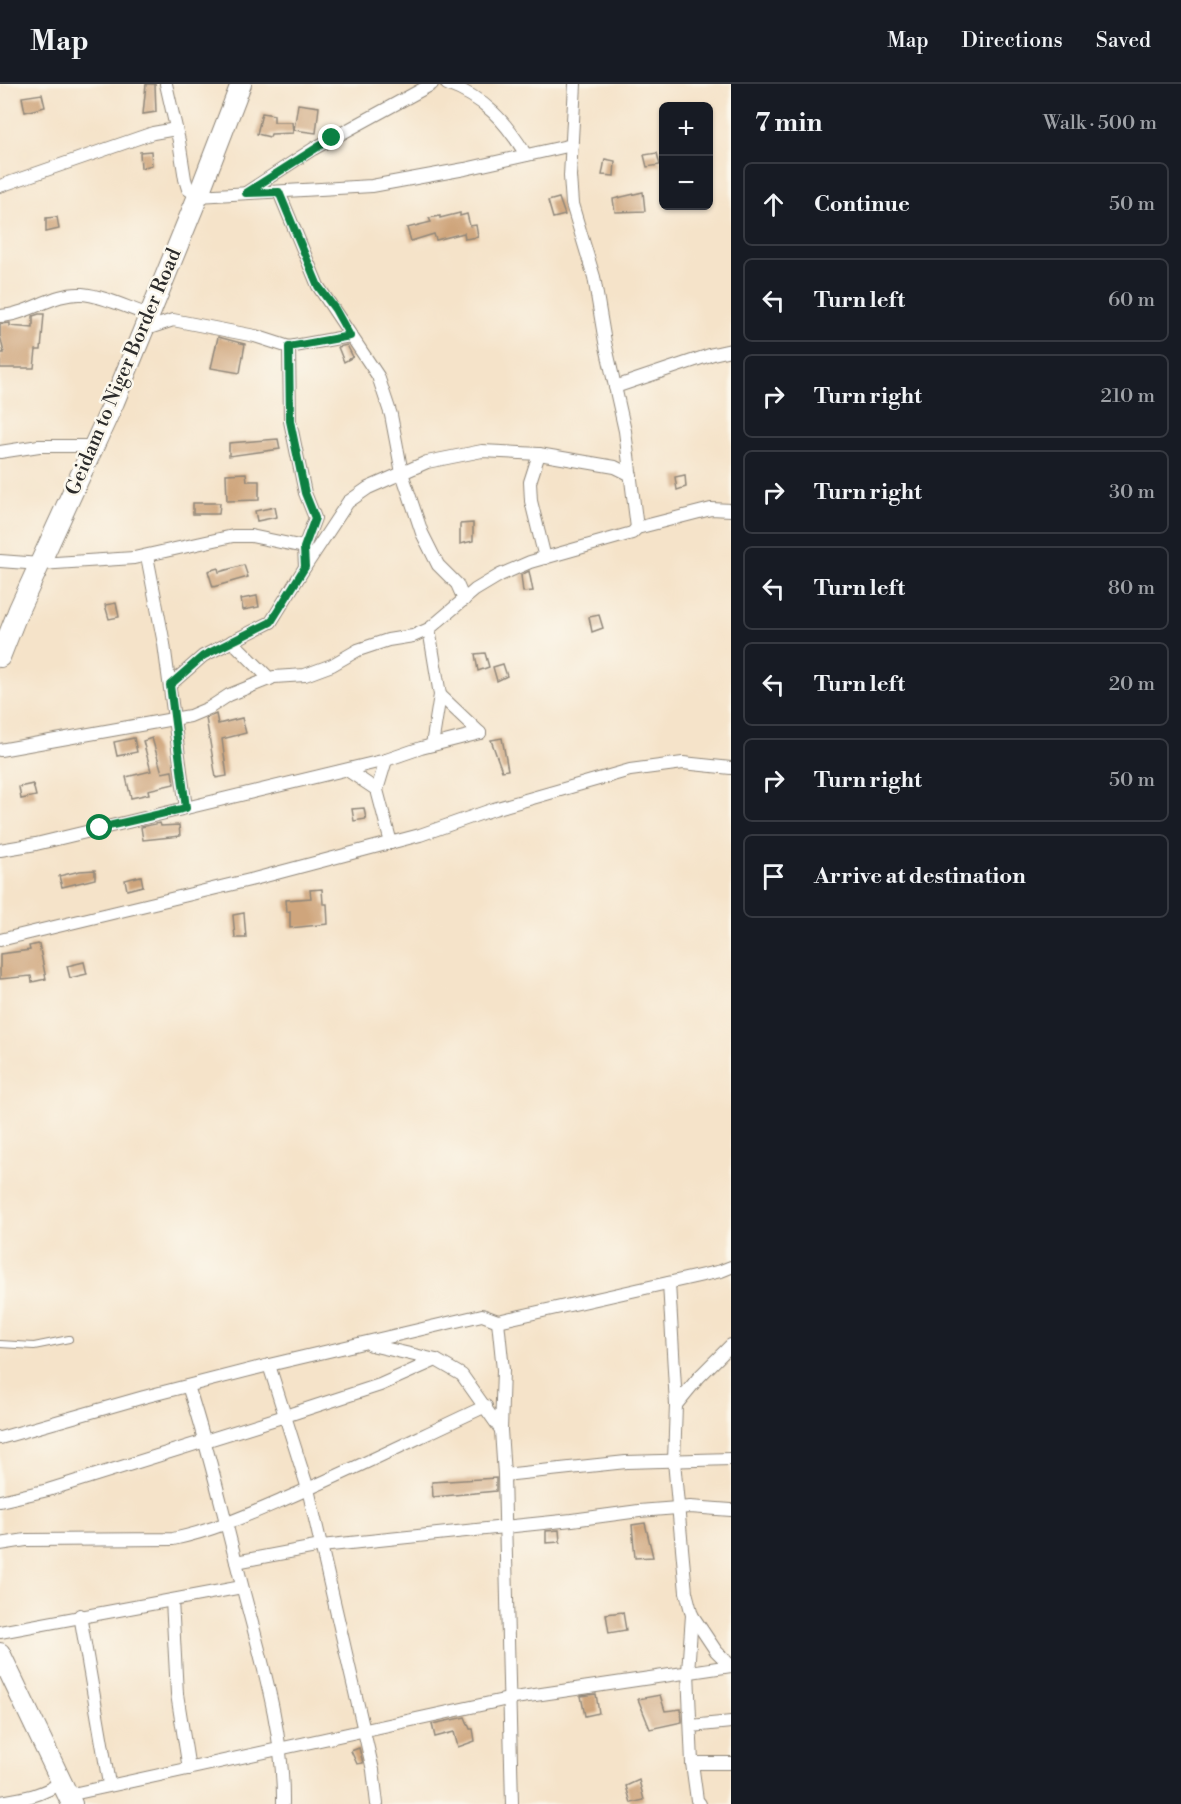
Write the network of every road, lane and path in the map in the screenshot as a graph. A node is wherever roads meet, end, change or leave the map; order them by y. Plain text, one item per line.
1 (166, 84) edge
2 (241, 84) edge
3 (432, 84) edge
4 (447, 84) edge
5 (575, 84) edge
6 (176, 129) junction
7 (572, 145) junction
8 (526, 155) junction
9 (0, 186) edge
10 (279, 192) junction
11 (246, 193) junction
12 (198, 195) junction
13 (0, 316) edge
14 (146, 322) junction
15 (350, 336) junction
16 (289, 347) junction
17 (731, 350) edge
18 (615, 387) junction
19 (95, 446) junction
20 (0, 452) edge
21 (539, 454) junction
22 (402, 473) junction
23 (631, 475) junction
24 (731, 510) edge
25 (637, 528) junction
26 (304, 548) junction
27 (147, 556) junction
28 (545, 558) junction
29 (0, 561) edge
30 (40, 564) junction
31 (305, 567) junction
32 (464, 600) junction
33 (429, 629) junction
34 (232, 641) junction
35 (0, 657) edge
36 (270, 679) junction
37 (170, 685) junction
38 (440, 695) junction
39 (175, 718) junction
40 (432, 745) junction
41 (0, 750) edge
42 (386, 760) junction
43 (731, 768) edge
44 (347, 770) junction
45 (377, 790) junction
46 (186, 808) junction
47 (391, 843) junction
48 (0, 850) edge
49 (0, 940) edge
50 (731, 1267) edge
51 (669, 1283) junction
52 (498, 1320) junction
53 (69, 1339) dead end
54 (0, 1344) edge
55 (367, 1344) junction
56 (731, 1345) edge
57 (436, 1360) junction
58 (269, 1365) junction
59 (188, 1386) junction
60 (676, 1405) junction
61 (486, 1406) junction
62 (285, 1416) junction
63 (501, 1430) junction
64 (0, 1438) edge
65 (206, 1441) junction
66 (731, 1459) edge
67 (674, 1461) junction
68 (504, 1475) junction
69 (308, 1489) junction
70 (0, 1501) edge
71 (677, 1508) junction
72 (731, 1510) edge
73 (227, 1524) junction
74 (504, 1527) junction
75 (0, 1544) edge
76 (321, 1546) junction
77 (236, 1562) junction
78 (242, 1587) junction
79 (172, 1600) junction
80 (81, 1615) junction
81 (692, 1615) junction
82 (0, 1632) edge
83 (0, 1655) edge
84 (731, 1666) edge
85 (688, 1672) junction
86 (508, 1699) junction
87 (731, 1722) edge
88 (691, 1726) junction
89 (364, 1730) junction
90 (281, 1749) junction
91 (692, 1763) junction
92 (731, 1763) edge
93 (189, 1769) junction
94 (109, 1784) junction
95 (67, 1793) edge
96 (0, 1802) edge
97 (695, 1803) edge
98 (283, 1804) edge
99 (377, 1804) edge
100 (512, 1804) edge

1 - 6 street
2 - 12 main road, Geidam to Niger Border Road
3 - 11 street
4 - 8 street
5 - 7 street
6 - 9 street
6 - 12 street
7 - 8 street
7 - 18 street
8 - 10 street
10 - 11 street
10 - 15 street
11 - 12 street
12 - 14 main road, Geidam to Niger Border Road
13 - 14 street
14 - 16 street
14 - 19 main road, Geidam to Niger Border Road
15 - 16 street
15 - 22 street
16 - 26 street
17 - 18 street
18 - 23 street
19 - 20 street
19 - 30 main road, Geidam to Niger Border Road
21 - 22 street
21 - 23 street
21 - 28 street
22 - 31 street
22 - 32 street
23 - 25 street
24 - 25 street
25 - 28 street
26 - 27 street
26 - 31 street
27 - 30 street
27 - 37 street
28 - 32 street
29 - 30 street
30 - 35 main road, Geidam to Niger Border Road
31 - 34 street
32 - 33 street
33 - 36 street
33 - 38 street
34 - 36 street
34 - 37 street
36 - 39 street
37 - 39 street
38 - 40 street
38 - 40 street
39 - 41 street
39 - 46 street
40 - 42 street
42 - 44 street
42 - 45 street
43 - 47 street
44 - 45 street
44 - 46 street
45 - 47 street
46 - 48 street
47 - 49 street
50 - 51 street
51 - 52 street
51 - 60 street
52 - 55 street
52 - 63 street
53 - 54 lane
55 - 57 street
55 - 58 street
56 - 60 street
57 - 61 street
57 - 62 street
58 - 59 street
58 - 62 street
59 - 64 street
59 - 65 street
60 - 67 street
61 - 63 street
61 - 69 street
62 - 65 street
62 - 69 street
63 - 68 street
65 - 70 street
65 - 73 street
66 - 67 street
67 - 68 street
67 - 71 street
68 - 74 street
69 - 73 street
69 - 76 street
71 - 72 street
71 - 74 street
71 - 81 street
73 - 75 street
73 - 77 street
74 - 76 street
74 - 86 street
76 - 77 street
76 - 89 street
77 - 78 street
78 - 79 street
78 - 90 street
79 - 80 street
79 - 93 street
80 - 82 street
80 - 94 street
81 - 84 street
81 - 85 street
83 - 95 main road
84 - 85 street
85 - 86 street
85 - 88 street
86 - 89 street
86 - 100 street
87 - 88 street
88 - 91 street
89 - 90 street
89 - 99 street
90 - 93 street
90 - 98 street
91 - 92 street
91 - 97 street
93 - 94 street
94 - 95 street
95 - 96 street

